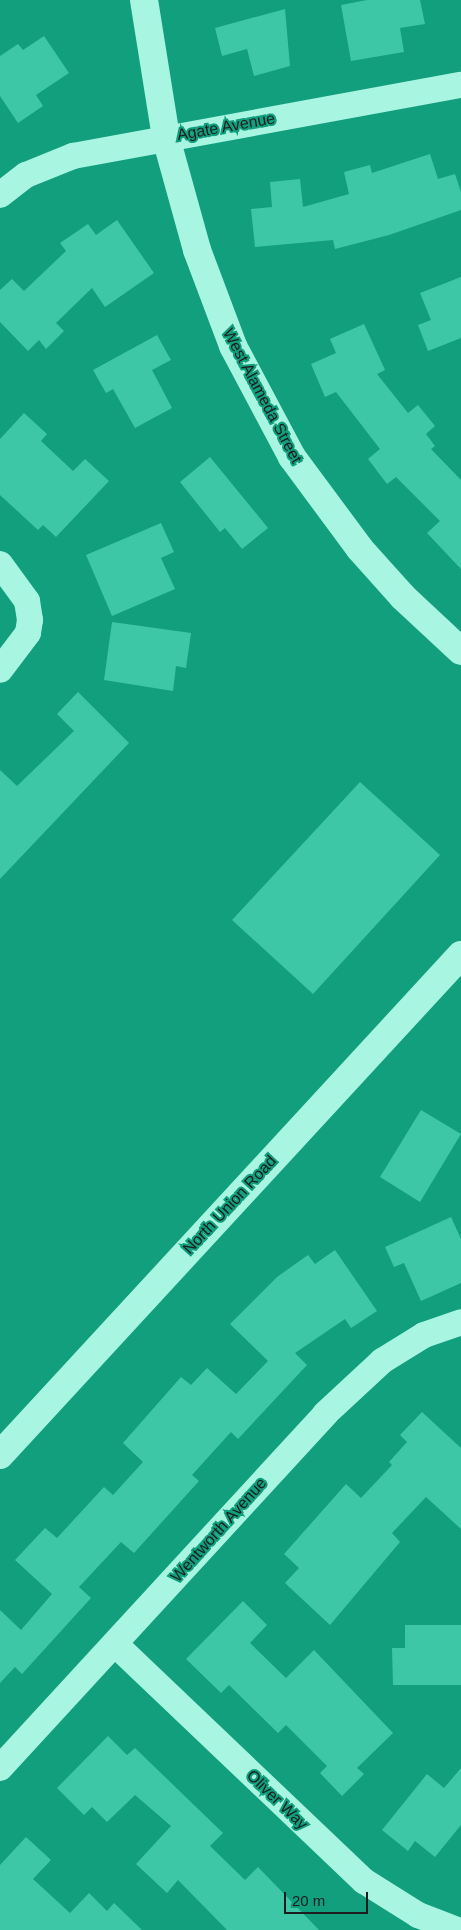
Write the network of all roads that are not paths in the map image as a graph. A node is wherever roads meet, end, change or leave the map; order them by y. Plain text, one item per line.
1 (144, 0) edge
2 (461, 85) edge
3 (166, 138) junction
4 (0, 195) edge
5 (0, 564) edge
6 (461, 651) edge
7 (0, 670) edge
8 (461, 955) edge
9 (461, 1322) edge
10 (0, 1455) edge
11 (115, 1644) junction
12 (0, 1768) edge
13 (457, 1930) edge

1 - 3 street, West Alameda Street
2 - 3 street, Agate Avenue
3 - 4 street, Agate Avenue
3 - 6 street, West Alameda Street
5 - 7 street
8 - 10 street, North Union Road
9 - 11 street, Wentworth Avenue
11 - 12 street, Wentworth Avenue
11 - 13 street, Oliver Way

